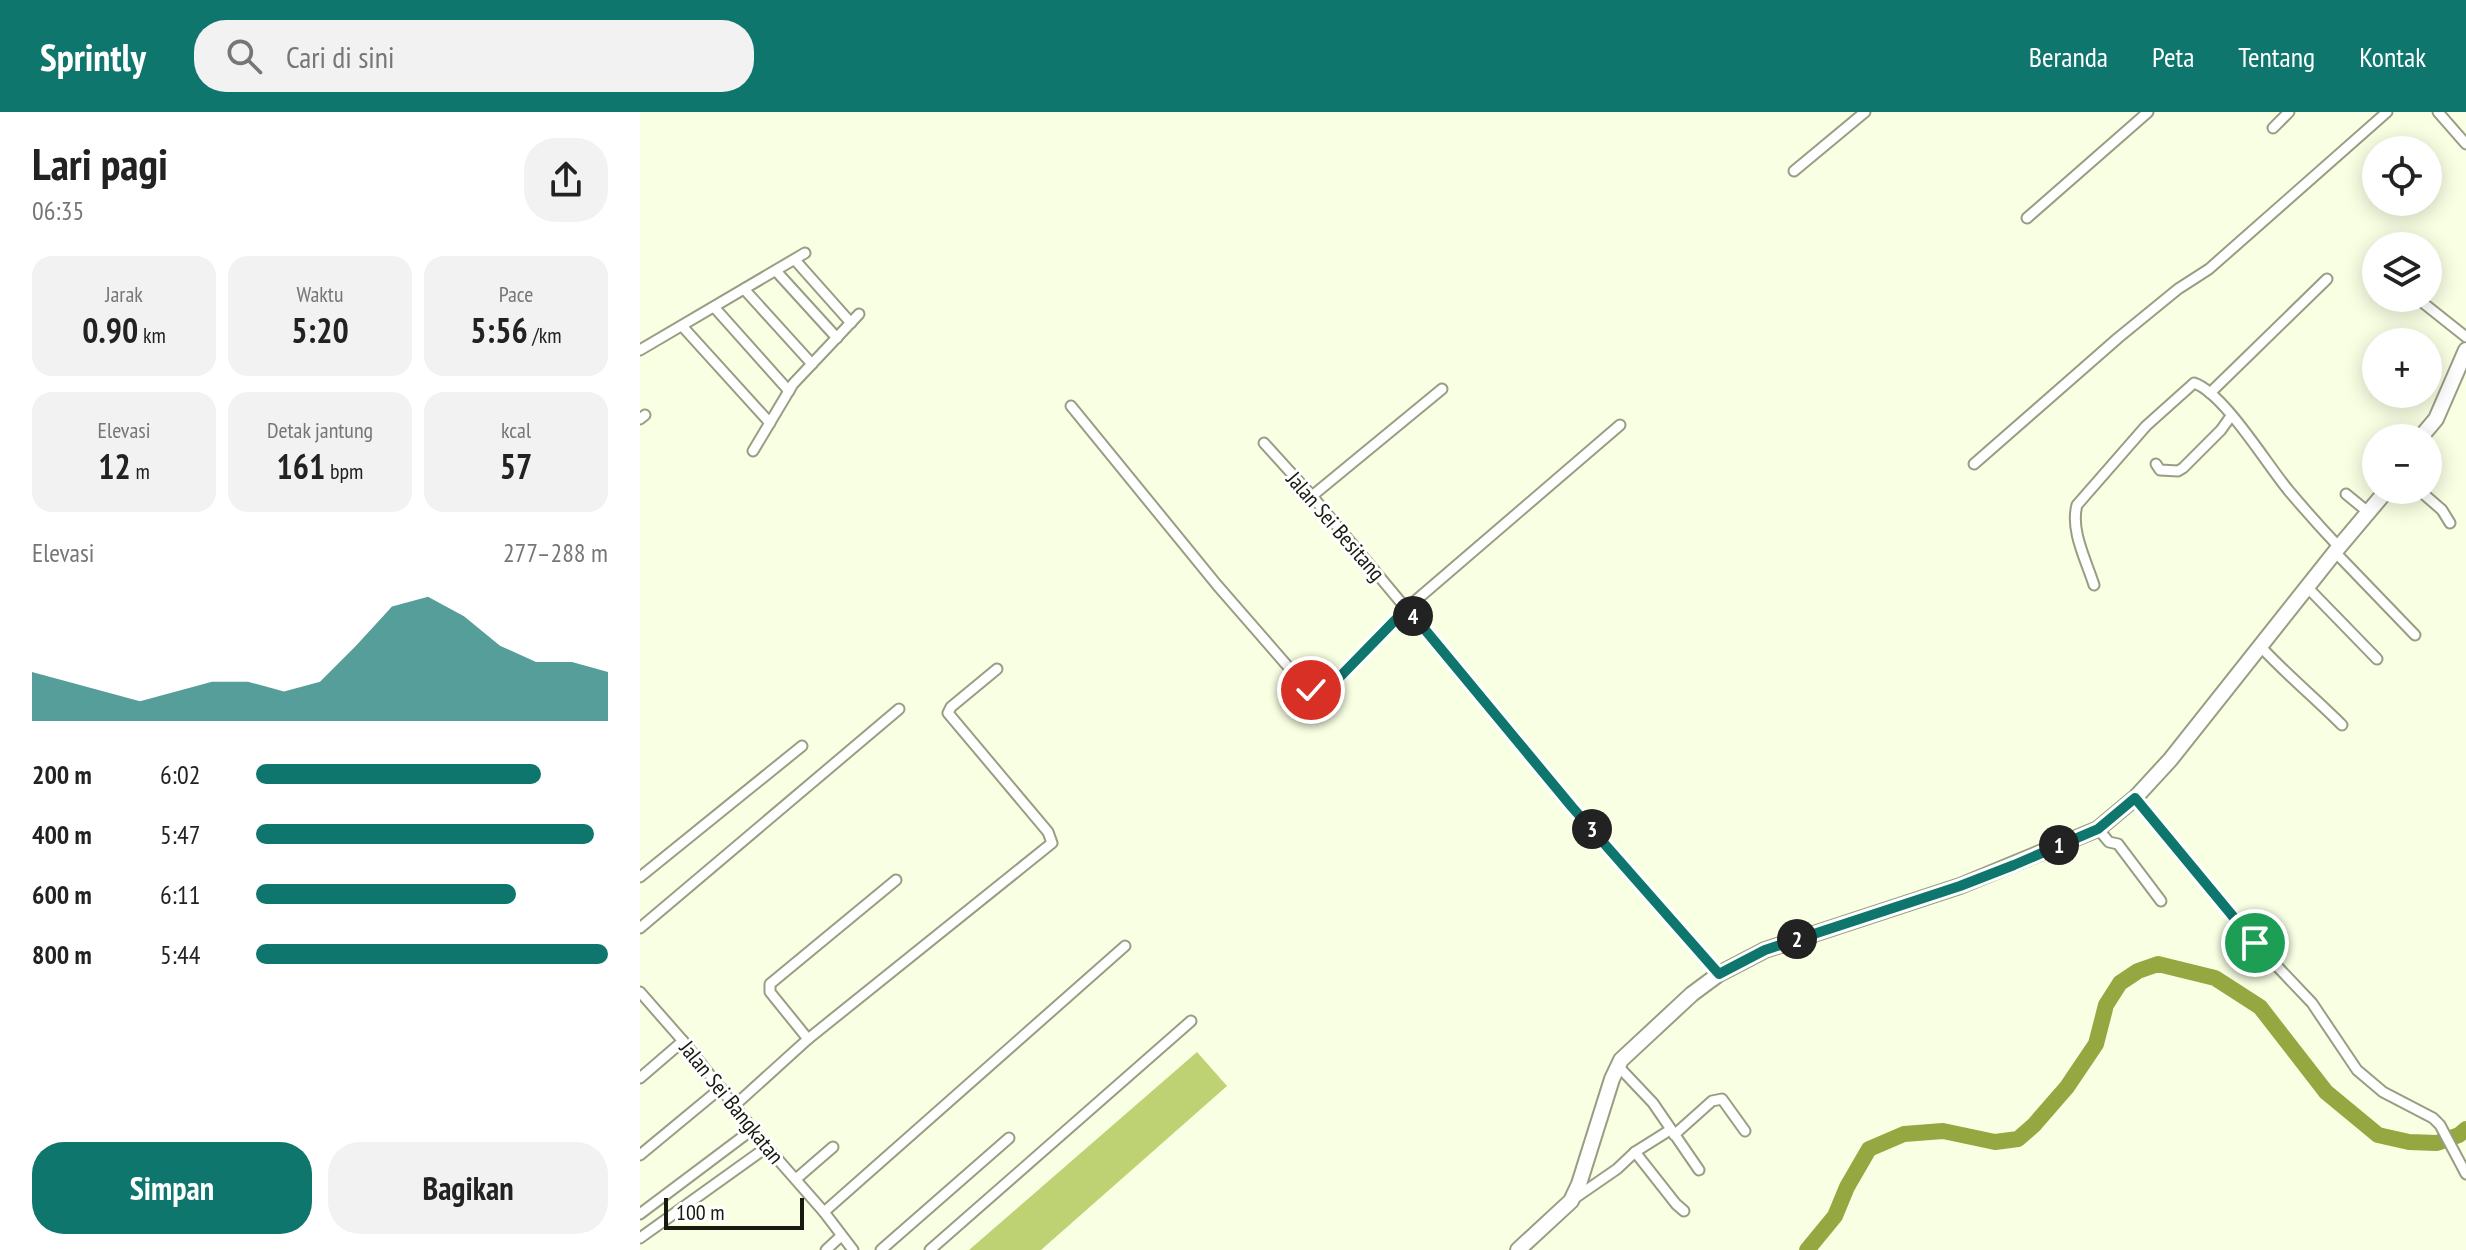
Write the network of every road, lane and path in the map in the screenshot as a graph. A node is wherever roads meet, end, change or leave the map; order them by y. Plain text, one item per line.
1 (1865, 112) edge
2 (2148, 112) edge
3 (2289, 112) edge
4 (2387, 112) edge
5 (2438, 112) edge
6 (2273, 128) dead end
7 (2466, 144) edge
8 (1794, 171) dead end
9 (2027, 218) dead end
10 (805, 253) dead end
11 (795, 260) junction
12 (776, 271) junction
13 (2327, 279) dead end
14 (744, 289) junction
15 (714, 307) junction
16 (2435, 312) edge
17 (859, 314) dead end
18 (851, 323) junction
19 (682, 326) junction
20 (2466, 337) edge
21 (837, 338) junction
22 (640, 350) edge
23 (2466, 350) edge
24 (812, 364) junction
25 (1442, 389) dead end
26 (789, 391) junction
27 (2210, 393) junction
28 (1071, 406) dead end
29 (2231, 416) junction
30 (770, 423) junction
31 (2432, 424) edge
32 (1620, 425) dead end
33 (1264, 443) dead end
34 (753, 451) dead end
35 (1974, 464) dead end
36 (2156, 464) dead end
37 (2346, 494) dead end
38 (1312, 496) junction
39 (2375, 504) edge
40 (2435, 504) edge
41 (2368, 512) junction
42 (2450, 523) dead end
43 (2337, 550) junction
44 (2094, 585) dead end
45 (2308, 588) junction
46 (1407, 608) junction
47 (2415, 635) dead end
48 (2260, 646) junction
49 (2377, 659) dead end
50 (997, 669) dead end
51 (899, 709) dead end
52 (2342, 725) dead end
53 (802, 746) dead end
54 (2135, 798) junction
55 (2098, 829) junction
56 (640, 877) edge
57 (896, 880) dead end
58 (2161, 901) dead end
59 (640, 928) edge
60 (1125, 946) dead end
61 (1719, 974) junction
62 (640, 992) edge
63 (1191, 1021) dead end
64 (808, 1039) junction
65 (683, 1041) junction
66 (1618, 1066) junction
67 (640, 1078) edge
68 (721, 1088) junction
69 (734, 1106) junction
70 (753, 1129) junction
71 (1745, 1131) dead end
72 (1672, 1132) junction
73 (1009, 1138) dead end
74 (767, 1147) junction
75 (833, 1147) dead end
76 (1635, 1152) junction
77 (640, 1155) edge
78 (1699, 1170) dead end
79 (2464, 1170) edge
80 (796, 1179) junction
81 (1571, 1201) junction
82 (1684, 1211) dead end
83 (824, 1212) junction
84 (640, 1214) edge
85 (841, 1236) junction
86 (640, 1238) edge
87 (826, 1250) edge
88 (853, 1250) edge
89 (881, 1250) edge
90 (930, 1250) edge
91 (1518, 1250) edge

1 - 8 street
2 - 9 street
3 - 6 street
4 - 35 street
5 - 7 street
10 - 11 street
11 - 12 street
11 - 18 street
12 - 14 street
12 - 21 street
13 - 27 street
14 - 15 street
14 - 24 street
15 - 19 street
15 - 26 street
16 - 20 street
17 - 18 street
18 - 21 street
19 - 22 street
19 - 30 street
21 - 24 street
23 - 31 main road
24 - 26 street
25 - 38 street
26 - 30 street
27 - 29 street
27 - 44 street
28 - 46 street
29 - 36 street
29 - 43 street
30 - 34 street
32 - 46 street
33 - 38 street, Jalan Sei Besitang
37 - 41 street
38 - 46 street, Jalan Sei Besitang
39 - 41 main road
40 - 42 street
41 - 43 main road
43 - 45 main road
43 - 47 street
45 - 48 main road
45 - 49 street
46 - 61 street, Jalan Sei Besitang
48 - 52 street
48 - 54 main road
50 - 64 street
51 - 59 street
53 - 56 street
54 - 55 main road
54 - 79 street
55 - 58 street
55 - 61 main road
57 - 64 street
60 - 83 street
61 - 66 main road
62 - 65 street, Jalan Sei Bangkatan
63 - 90 street
64 - 69 street
65 - 67 street
65 - 68 street, Jalan Sei Bangkatan
66 - 72 street
66 - 81 main road
68 - 69 street, Jalan Sei Bangkatan
68 - 77 street
69 - 70 street, Jalan Sei Bangkatan
70 - 74 street, Jalan Sei Bangkatan
70 - 84 street
71 - 72 street
72 - 76 street
72 - 78 street
73 - 89 street
74 - 80 street, Jalan Sei Bangkatan
74 - 86 street
75 - 80 street
76 - 81 street
76 - 82 street
80 - 83 street, Jalan Sei Bangkatan
81 - 91 main road
83 - 85 street, Jalan Sei Bangkatan
85 - 87 street
85 - 88 street, Jalan Sei Bangkatan

